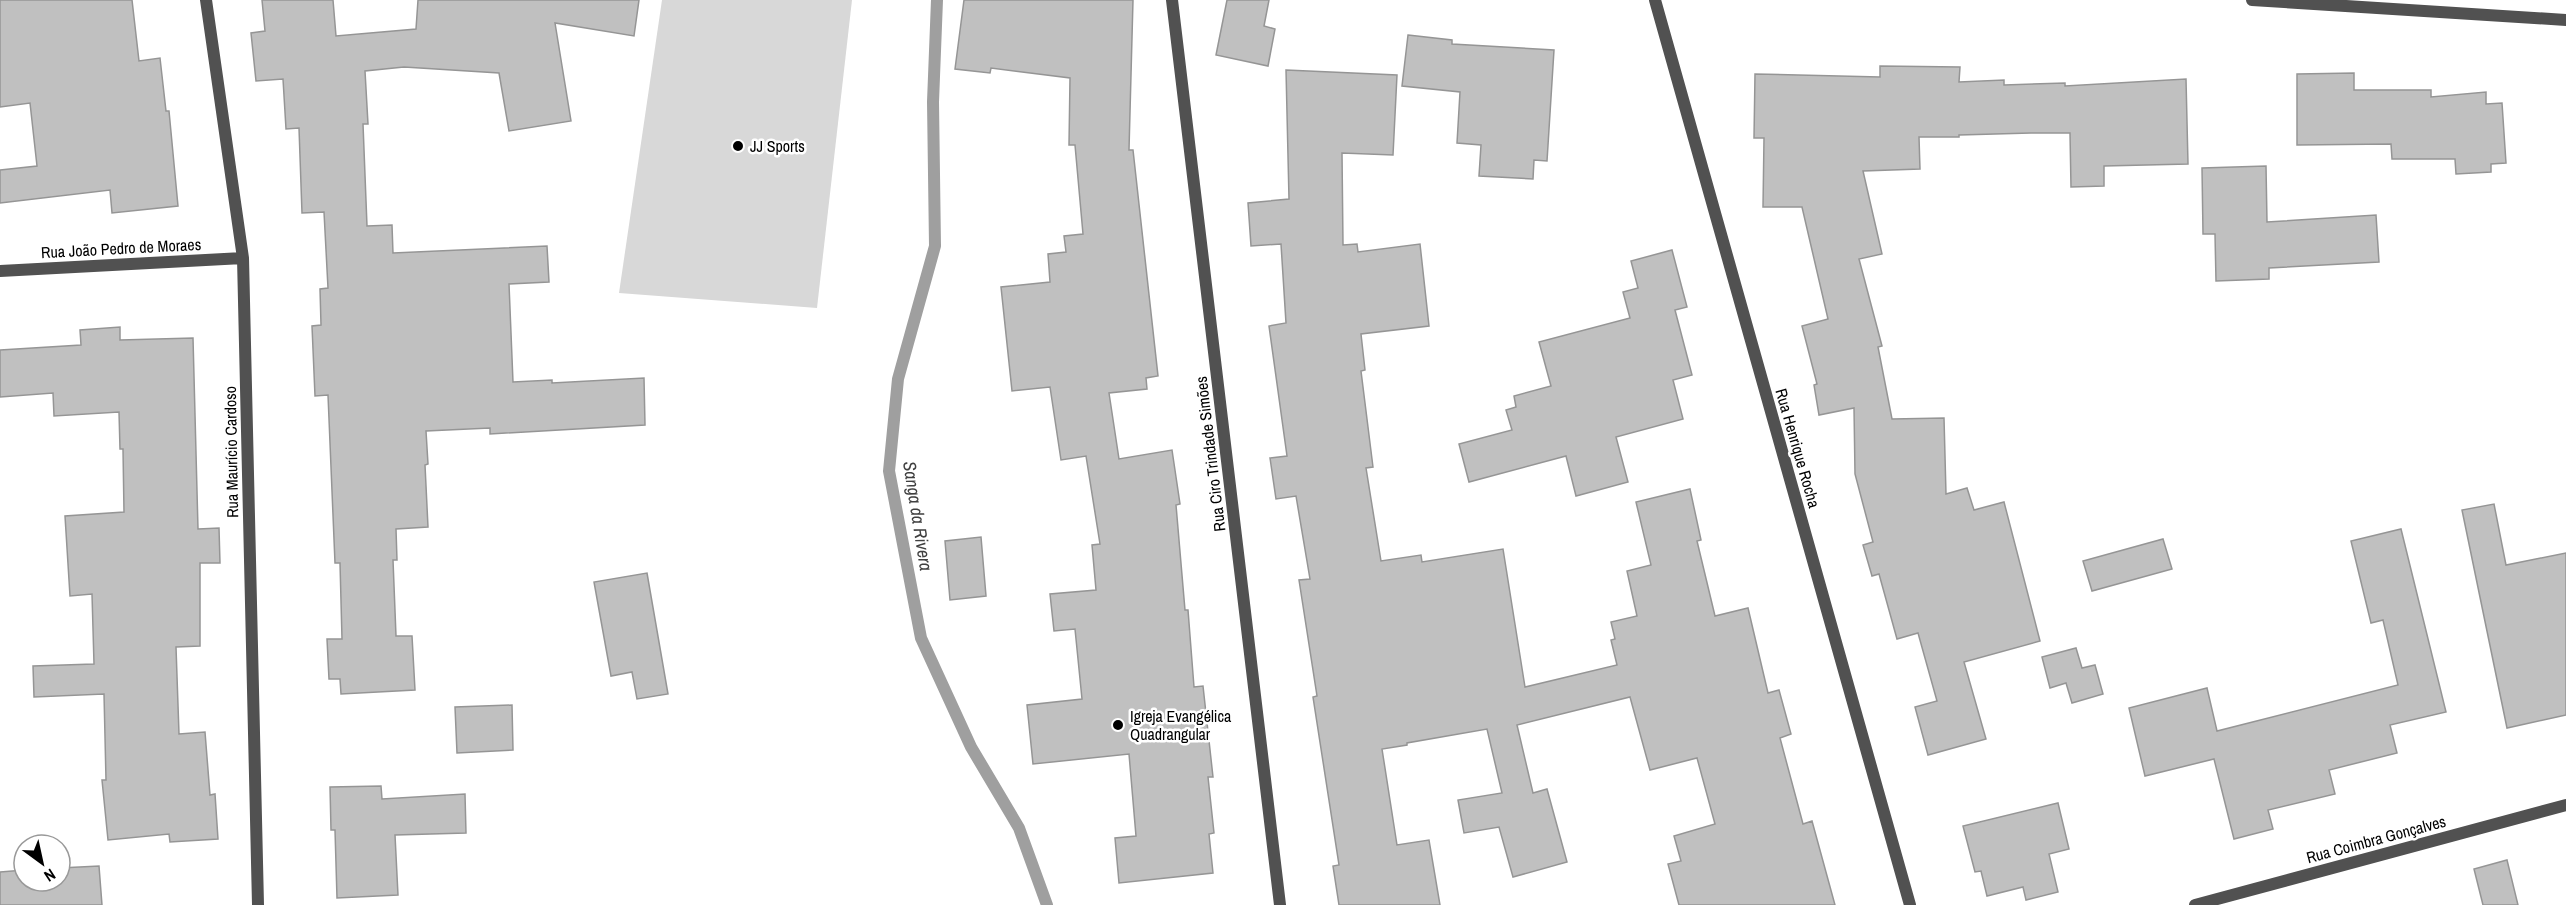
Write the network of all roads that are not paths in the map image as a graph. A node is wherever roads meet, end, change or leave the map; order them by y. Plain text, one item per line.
1 (206, 0) edge
2 (1172, 0) edge
3 (1655, 0) edge
4 (2252, 0) edge
5 (2566, 20) edge
6 (243, 258) junction
7 (0, 270) edge
8 (2566, 805) edge
9 (258, 905) edge
10 (1280, 905) edge
11 (1910, 905) edge
12 (2195, 905) edge

1 - 6 street, Rua Maurício Cardoso
2 - 10 street, Rua Ciro Trindade Simões
3 - 11 street, Rua Henrique Rocha
4 - 5 street
6 - 7 street, Rua João Pedro de Moraes
6 - 9 street, Rua Maurício Cardoso
8 - 12 street, Rua Coimbra Gonçalves

